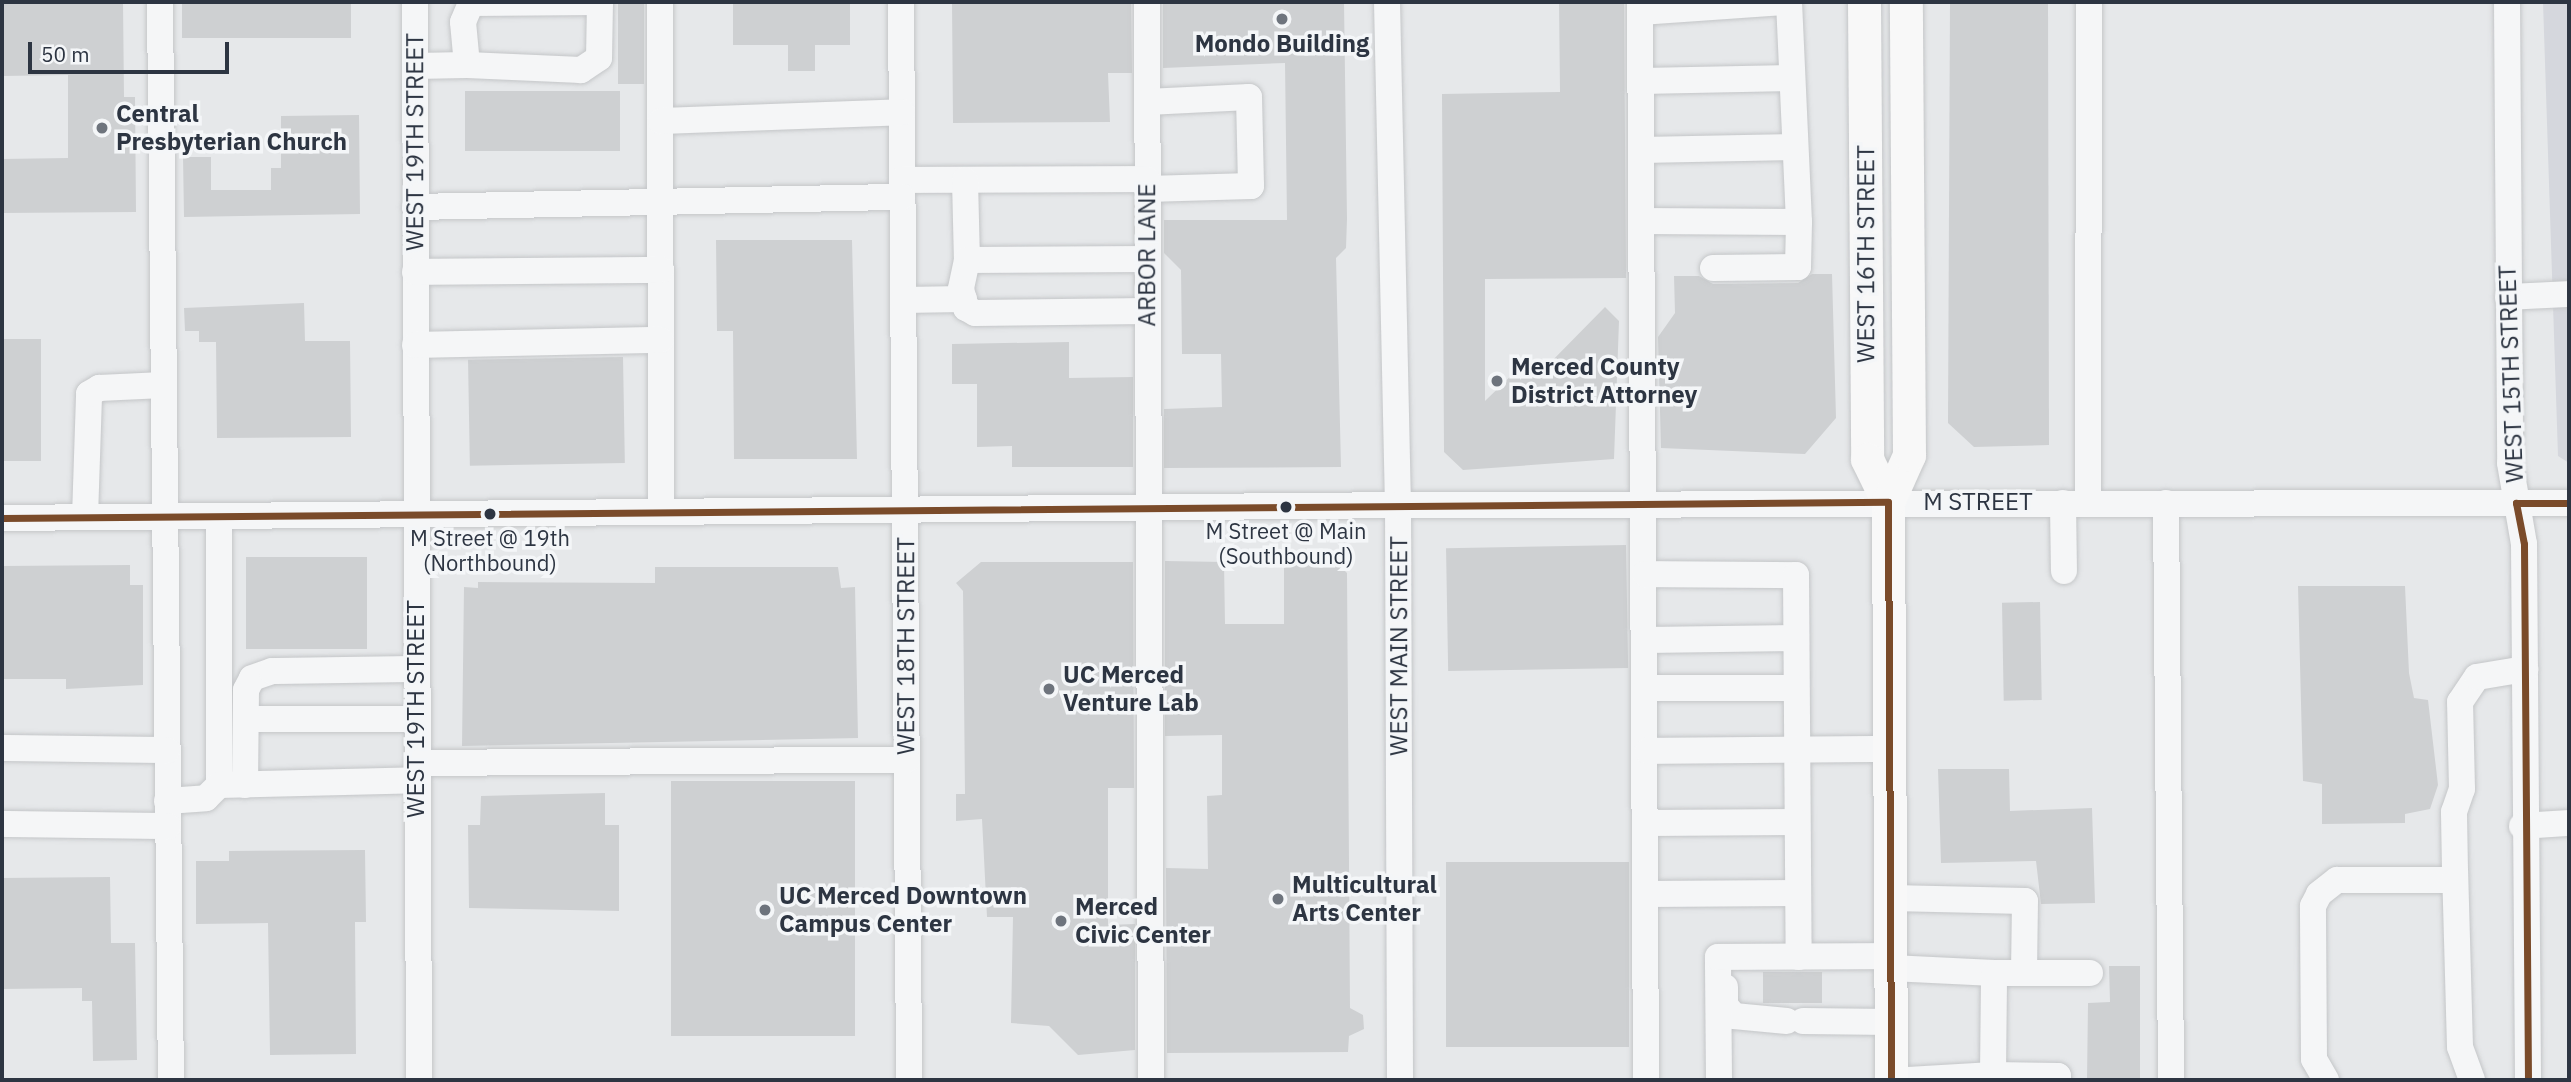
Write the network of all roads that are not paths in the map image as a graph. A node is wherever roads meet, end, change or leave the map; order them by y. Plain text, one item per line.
1 (160, 2) edge
2 (415, 2) edge
3 (600, 2) edge
4 (660, 2) edge
5 (901, 2) edge
6 (1147, 2) edge
7 (1387, 2) edge
8 (1786, 2) edge
9 (1864, 2) edge
10 (1906, 2) edge
11 (2089, 2) edge
12 (2507, 2) edge
13 (1640, 7) edge
14 (467, 65) junction
15 (415, 66) junction
16 (1792, 78) junction
17 (1641, 81) junction
18 (1147, 102) junction
19 (902, 111) junction
20 (661, 121) junction
21 (1796, 147) junction
22 (1641, 150) junction
23 (965, 180) junction
24 (1147, 184) junction
25 (902, 188) junction
26 (661, 199) junction
27 (415, 207) junction
28 (1642, 221) junction
29 (1799, 222) junction
30 (1147, 259) junction
31 (967, 260) junction
32 (1713, 268) dead end
33 (661, 270) junction
34 (415, 272) junction
35 (2569, 294) edge
36 (2508, 296) junction
37 (903, 300) junction
38 (969, 306) junction
39 (1147, 311) junction
40 (661, 340) junction
41 (415, 345) junction
42 (163, 385) junction
43 (1888, 502) junction
44 (2075, 503) junction
45 (2166, 503) junction
46 (2516, 503) junction
47 (2569, 503) edge
48 (1644, 504) junction
49 (1398, 505) junction
50 (1148, 507) junction
51 (905, 510) junction
52 (661, 512) junction
53 (415, 514) junction
54 (219, 516) junction
55 (85, 517) junction
56 (164, 517) junction
57 (2, 518) edge
58 (2064, 571) dead end
59 (1645, 574) junction
60 (1796, 638) junction
61 (1646, 640) junction
62 (416, 669) junction
63 (2525, 669) junction
64 (1647, 688) junction
65 (1796, 688) junction
66 (246, 719) junction
67 (416, 719) junction
68 (2, 748) edge
69 (167, 750) junction
70 (1889, 750) junction
71 (1648, 751) junction
72 (1796, 751) junction
73 (906, 760) junction
74 (417, 771) junction
75 (232, 785) junction
76 (168, 814) junction
77 (1796, 822) junction
78 (1648, 823) junction
79 (2569, 823) edge
80 (2, 824) edge
81 (2522, 826) junction
82 (2455, 880) junction
83 (1796, 893) junction
84 (1647, 894) junction
85 (1891, 898) junction
86 (1799, 957) junction
87 (1841, 957) junction
88 (1891, 962) junction
89 (1994, 973) junction
90 (2024, 973) junction
91 (2090, 973) dead end
92 (1891, 1022) junction
93 (1993, 1076) junction
94 (171, 1080) edge
95 (419, 1080) edge
96 (909, 1080) edge
97 (1151, 1080) edge
98 (1400, 1080) edge
99 (1646, 1080) edge
100 (1719, 1080) edge
101 (1891, 1080) edge
102 (1908, 1080) edge
103 (2058, 1080) edge
104 (2171, 1080) edge
105 (2326, 1080) edge
106 (2472, 1080) edge
107 (2528, 1080) edge

1 - 42 street
2 - 15 street, WEST 19TH STREET
3 - 14 street
3 - 14 street
4 - 20 street
5 - 19 street, WEST 18TH STREET
6 - 18 street, ARBOR LANE
7 - 49 street, WEST MAIN STREET
8 - 13 street
8 - 16 street
9 - 43 main road, WEST 16TH STREET
10 - 43 main road, WEST 16TH STREET
11 - 44 street
12 - 36 street, WEST 15TH STREET
13 - 17 street
14 - 15 street
15 - 27 street, WEST 19TH STREET
16 - 17 street
16 - 21 street
17 - 22 street
18 - 24 street, ARBOR LANE
18 - 24 street
19 - 20 street
19 - 25 street, WEST 18TH STREET
20 - 26 street
21 - 22 street
21 - 29 street
22 - 28 street
23 - 24 street
23 - 25 street
23 - 31 street
24 - 30 street, ARBOR LANE
25 - 26 street
25 - 37 street, WEST 18TH STREET
26 - 27 street
26 - 33 street
27 - 34 street, WEST 19TH STREET
28 - 29 street
28 - 48 street
29 - 32 street
30 - 31 street
30 - 39 street, ARBOR LANE
31 - 38 street
33 - 34 street
33 - 40 street
34 - 41 street, WEST 19TH STREET
35 - 36 street
36 - 46 street, WEST 15TH STREET
37 - 38 street
37 - 51 street, WEST 18TH STREET
38 - 39 street
39 - 50 street, ARBOR LANE
40 - 41 street
40 - 52 street
41 - 53 street, WEST 19TH STREET
42 - 55 street
42 - 56 street
43 - 44 street, M STREET
43 - 48 street, M STREET
43 - 70 main road, WEST 16TH STREET
44 - 45 street, M STREET
44 - 58 street
45 - 46 street, M STREET
45 - 104 street
46 - 47 street, M STREET
46 - 63 street, WEST 15TH STREET
48 - 49 street, M STREET
48 - 59 street
49 - 50 street, M STREET
49 - 98 street, WEST MAIN STREET
50 - 51 street, M STREET
50 - 97 street, ARBOR LANE
51 - 52 street, M STREET
51 - 73 street, WEST 18TH STREET
52 - 53 street, M STREET
53 - 54 street, M STREET
53 - 62 street, WEST 19TH STREET
54 - 56 street, M STREET
54 - 75 street
55 - 56 street, M STREET
55 - 57 street, M STREET
56 - 69 street
59 - 60 street
59 - 61 street
60 - 61 street
60 - 65 street
61 - 64 street
62 - 66 street
62 - 67 street, WEST 19TH STREET
63 - 81 street, WEST 15TH STREET
63 - 82 street
64 - 65 street
64 - 71 street
65 - 72 street
66 - 67 street
66 - 75 street
67 - 74 street, WEST 19TH STREET
68 - 69 street
69 - 76 street
70 - 72 street
70 - 85 main road, WEST 16TH STREET
71 - 72 street
71 - 78 street
72 - 77 street
73 - 74 street
73 - 96 street, WEST 18TH STREET
74 - 75 street
74 - 95 street, WEST 19TH STREET
75 - 76 street
76 - 80 street
76 - 94 street
77 - 78 street
77 - 83 street
78 - 84 street
79 - 81 street
81 - 107 street, WEST 15TH STREET
82 - 105 street
82 - 106 street
83 - 84 street
83 - 86 street
84 - 99 street
85 - 88 main road, WEST 16TH STREET
85 - 90 street
86 - 87 street
86 - 100 street
87 - 88 street
87 - 92 street
88 - 89 street
88 - 92 main road, WEST 16TH STREET
89 - 90 street
89 - 93 street
90 - 91 street
92 - 101 main road, WEST 16TH STREET
93 - 102 street
93 - 103 street

